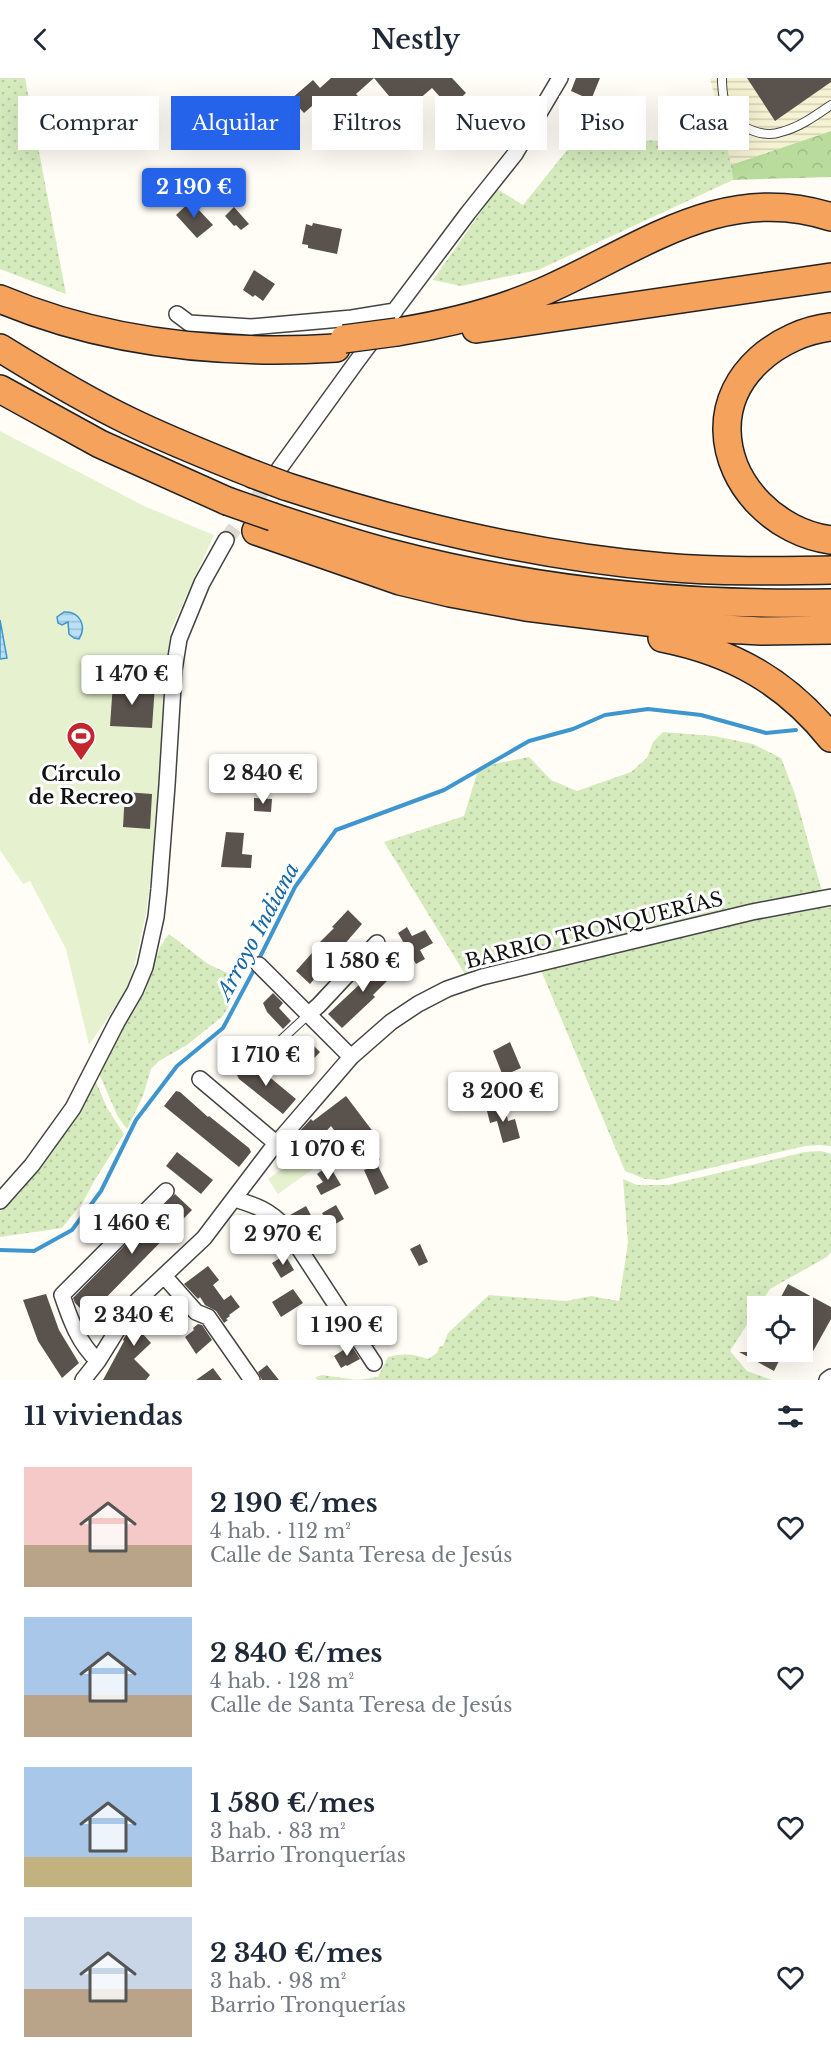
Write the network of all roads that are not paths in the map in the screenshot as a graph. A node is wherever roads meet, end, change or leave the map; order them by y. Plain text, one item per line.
1 (560, 78) edge
2 (722, 78) edge
3 (831, 105) edge
4 (831, 217) edge
5 (831, 277) edge
6 (0, 299) edge
7 (177, 314) dead end
8 (831, 327) edge
9 (392, 328) junction
10 (0, 348) edge
11 (0, 389) edge
12 (0, 403) edge
13 (272, 476) junction
14 (224, 519) junction
15 (265, 524) junction
16 (831, 540) edge
17 (831, 570) edge
18 (450, 594) junction
19 (831, 603) edge
20 (831, 630) edge
21 (831, 738) edge
22 (831, 897) edge
23 (377, 943) dead end
24 (259, 965) dead end
25 (314, 1009) junction
26 (282, 1039) dead end
27 (351, 1057) junction
28 (200, 1079) dead end
29 (277, 1144) junction
30 (166, 1191) dead end
31 (1, 1194) edge
32 (235, 1199) junction
33 (165, 1277) junction
34 (98, 1361) junction
35 (374, 1363) dead end
36 (831, 1377) edge
37 (83, 1380) edge
38 (252, 1380) edge
39 (827, 1380) edge

1 - 9 street
2 - 3 lane
4 - 9 highway
5 - 9 highway
6 - 9 highway, bridge
7 - 9 street
8 - 16 highway
9 - 13 street
10 - 13 highway
11 - 14 highway
12 - 14 highway
13 - 17 highway
14 - 15 highway, bridge
14 - 31 street
15 - 18 highway
15 - 19 highway
18 - 20 highway
18 - 21 highway
22 - 27 street, BARRIO TRONQUERÍAS
23 - 25 street
24 - 25 street
25 - 26 lane
25 - 27 street
27 - 29 street, BARRIO TRONQUERÍAS
28 - 29 street
29 - 32 street, BARRIO TRONQUERÍAS
30 - 34 street
32 - 33 street, BARRIO TRONQUERÍAS
32 - 35 street
33 - 34 street, BARRIO TRONQUERÍAS
33 - 38 street
34 - 37 street, BARRIO TRONQUERÍAS
36 - 39 street

